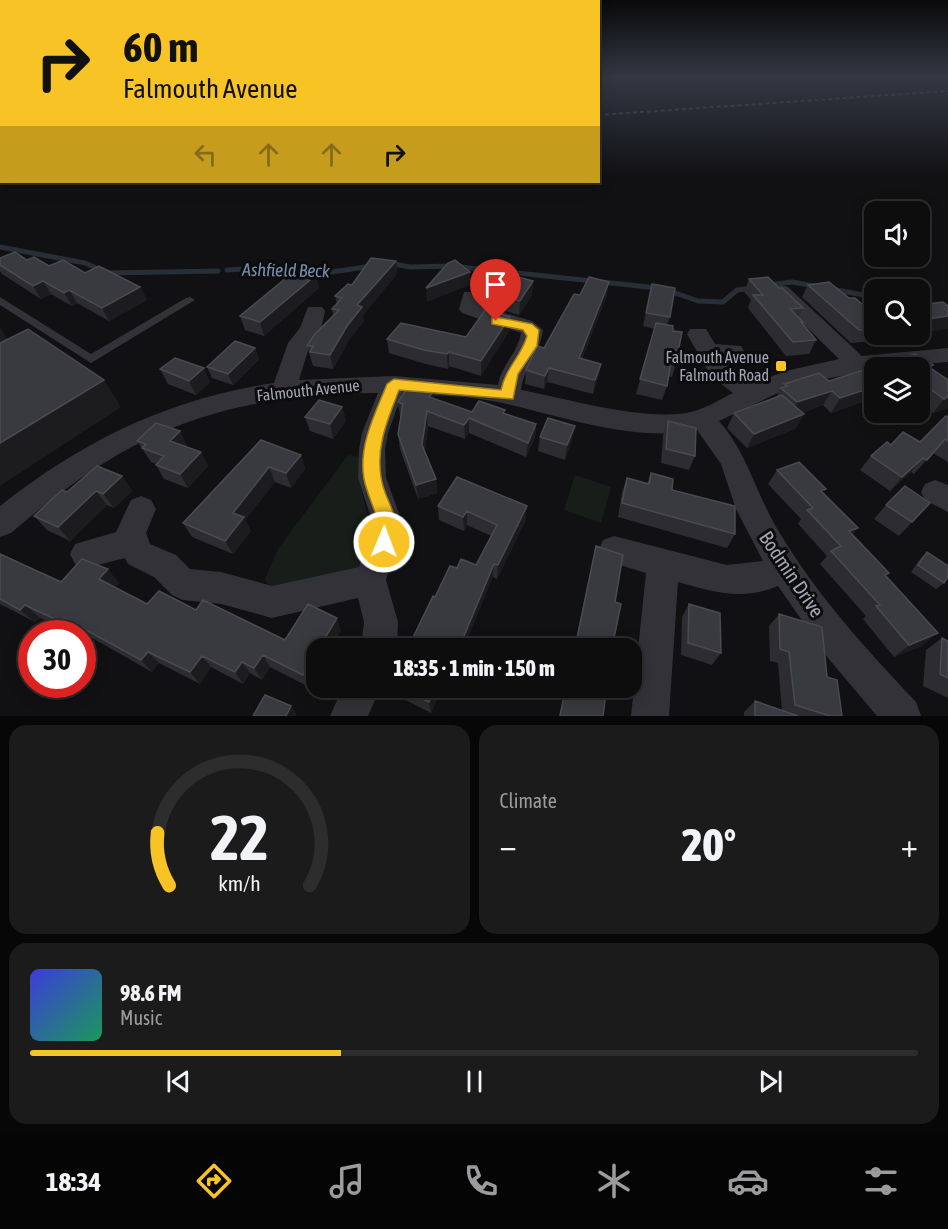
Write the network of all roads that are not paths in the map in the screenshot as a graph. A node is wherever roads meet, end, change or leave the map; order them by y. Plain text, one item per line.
1 (780, 290) edge
2 (0, 300) edge
3 (190, 300) dead end
4 (465, 306) dead end
5 (315, 311) dead end
6 (734, 351) dead end
7 (946, 358) edge
8 (856, 363) junction
9 (394, 384) junction
10 (284, 390) junction
11 (749, 393) junction
12 (507, 396) junction
13 (702, 419) junction
14 (141, 509) dead end
15 (0, 524) edge
16 (132, 542) junction
17 (614, 550) edge
18 (86, 554) dead end
19 (663, 566) junction
20 (785, 568) junction
21 (370, 580) junction
22 (380, 638) edge
23 (357, 698) edge
24 (349, 716) edge
25 (650, 716) edge
26 (902, 716) edge

1 - 8 street
2 - 3 lane
4 - 12 street
5 - 10 street
6 - 11 street
7 - 8 street, Falmouth Avenue
8 - 11 street, Falmouth Avenue
9 - 10 street, Falmouth Avenue
9 - 12 street, Falmouth Avenue
9 - 21 street
10 - 15 street, Falmouth Avenue
11 - 13 street, Falmouth Avenue
12 - 13 street, Falmouth Avenue
13 - 20 street, Bodmin Drive
14 - 16 street
16 - 18 street
16 - 21 street
17 - 19 street
19 - 20 street
19 - 25 street
20 - 26 street, Bodmin Drive
21 - 22 street
23 - 24 street

